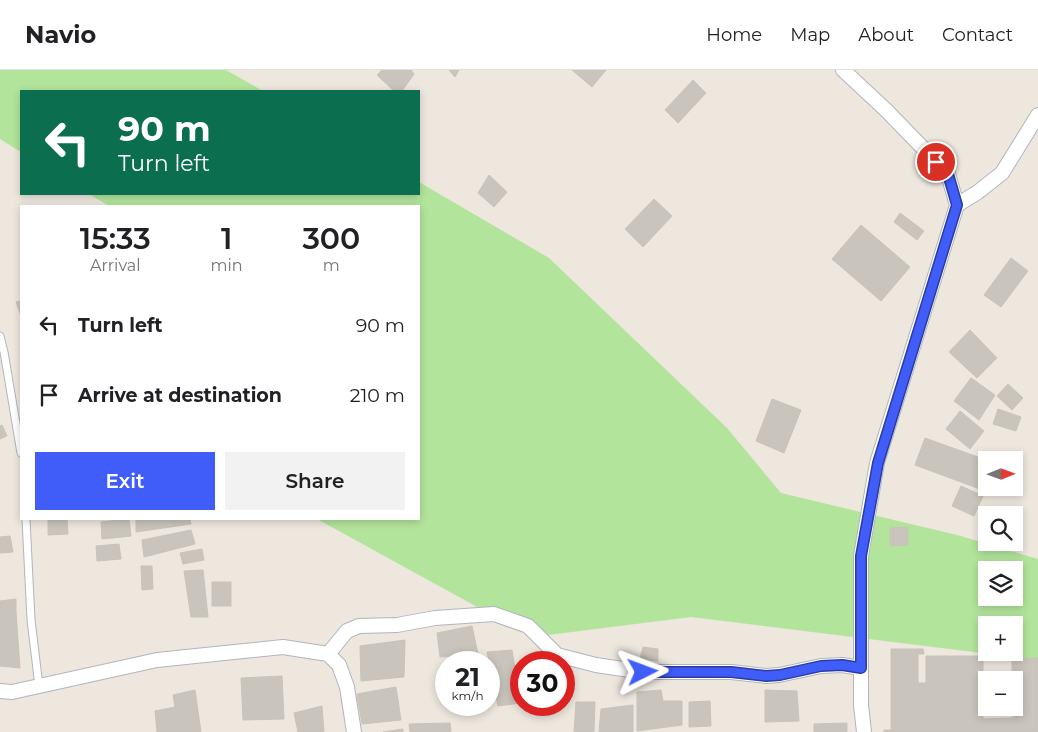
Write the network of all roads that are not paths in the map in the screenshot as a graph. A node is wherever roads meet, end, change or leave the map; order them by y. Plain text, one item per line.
1 (843, 70) edge
2 (1038, 115) edge
3 (957, 205) junction
4 (0, 336) edge
5 (20, 447) edge
6 (26, 520) edge
7 (328, 654) junction
8 (861, 668) junction
9 (39, 686) junction
10 (0, 691) edge
11 (354, 732) edge
12 (864, 732) edge

1 - 3 street
2 - 3 street
3 - 8 street
4 - 5 lane
6 - 9 lane
7 - 8 street
7 - 9 street
7 - 11 street
8 - 12 street
9 - 10 street

